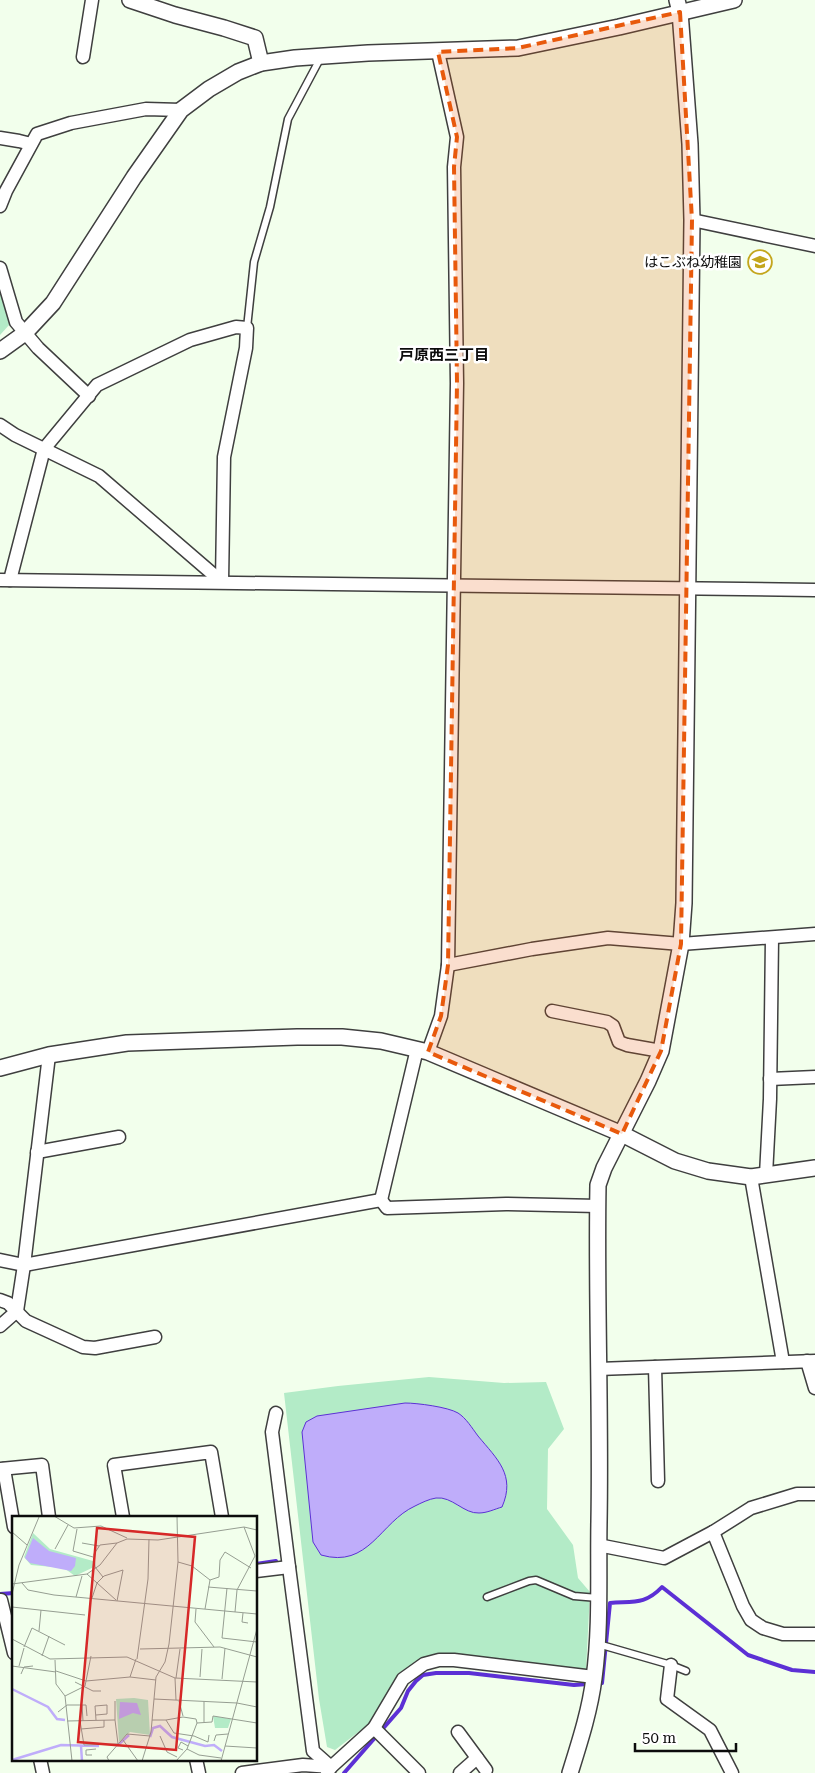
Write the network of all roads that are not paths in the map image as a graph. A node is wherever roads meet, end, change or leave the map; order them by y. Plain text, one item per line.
1 (92, 0) edge
2 (130, 0) edge
3 (734, 0) edge
4 (679, 6) edge
5 (438, 52) junction
6 (322, 56) junction
7 (83, 57) dead end
8 (261, 63) junction
9 (181, 110) junction
10 (0, 138) edge
11 (31, 144) junction
12 (0, 206) edge
13 (692, 220) junction
14 (815, 246) edge
15 (0, 268) edge
16 (247, 328) junction
17 (25, 333) junction
18 (0, 350) edge
19 (90, 396) junction
20 (0, 425) edge
21 (44, 449) junction
22 (5, 580) edge
23 (222, 582) junction
24 (453, 585) junction
25 (688, 590) junction
26 (815, 590) edge
27 (815, 934) edge
28 (772, 938) junction
29 (681, 944) junction
30 (448, 965) junction
31 (552, 1011) dead end
32 (423, 1051) junction
33 (661, 1051) junction
34 (49, 1055) junction
35 (0, 1068) edge
36 (815, 1077) edge
37 (770, 1079) junction
38 (622, 1134) junction
39 (119, 1137) dead end
40 (38, 1152) junction
41 (815, 1168) edge
42 (766, 1175) junction
43 (750, 1177) junction
44 (381, 1200) junction
45 (598, 1206) junction
46 (0, 1260) edge
47 (24, 1265) junction
48 (0, 1300) edge
49 (17, 1312) junction
50 (0, 1326) edge
51 (155, 1337) dead end
52 (811, 1361) edge
53 (783, 1362) junction
54 (655, 1367) junction
55 (598, 1369) junction
56 (815, 1388) edge
57 (276, 1413) dead end
58 (2, 1469) edge
59 (658, 1481) dead end
60 (815, 1494) edge
61 (49, 1516) edge
62 (123, 1516) edge
63 (222, 1516) edge
64 (12, 1517) edge
65 (713, 1532) junction
66 (598, 1545) junction
67 (289, 1567) junction
68 (258, 1570) edge
69 (487, 1598) dead end
70 (598, 1598) junction
71 (5, 1600) edge
72 (815, 1634) edge
73 (12, 1641) edge
74 (597, 1644) junction
75 (671, 1665) junction
76 (686, 1671) dead end
77 (594, 1677) junction
78 (374, 1728) junction
79 (458, 1732) dead end
80 (477, 1758) junction
81 (40, 1760) edge
82 (196, 1760) edge
83 (329, 1770) edge
84 (486, 1770) dead end
85 (43, 1773) edge
86 (199, 1773) edge
87 (242, 1773) edge
88 (419, 1773) edge
89 (460, 1773) edge
90 (570, 1773) edge
91 (732, 1773) edge

1 - 7 street
2 - 8 street
3 - 4 street
4 - 5 street
4 - 13 street
5 - 6 street
5 - 24 street
6 - 8 street
6 - 16 lane
8 - 9 street
9 - 11 street
9 - 17 street
10 - 11 street
11 - 12 street
13 - 14 street
13 - 25 street
15 - 17 street
16 - 19 street
16 - 23 street
17 - 18 street
17 - 19 street
19 - 21 street
20 - 21 street
21 - 22 street
21 - 23 street
22 - 23 street
23 - 24 street
24 - 25 street
24 - 30 street
25 - 26 street
25 - 29 street
27 - 28 street
28 - 29 street
28 - 37 street
29 - 30 street
29 - 33 street
30 - 32 street
31 - 33 street
32 - 34 street
32 - 38 street
32 - 44 street
33 - 38 street
34 - 35 street
34 - 40 street
36 - 37 street
37 - 42 street
38 - 43 street
38 - 45 street
39 - 40 street
40 - 47 street
41 - 42 street
42 - 43 street
43 - 53 street
44 - 45 street
44 - 47 street
45 - 55 street
46 - 47 street
47 - 49 street
48 - 49 street
49 - 50 street
49 - 51 street
52 - 53 street
52 - 56 street
53 - 54 street
54 - 55 street
54 - 59 street
55 - 66 street
57 - 67 street
58 - 61 street
58 - 64 street
60 - 65 street
62 - 63 street
65 - 66 street
65 - 72 street
66 - 70 street
67 - 68 street
67 - 83 street
69 - 70 lane
70 - 74 street
71 - 73 street
74 - 75 lane
74 - 77 street
75 - 76 lane
75 - 91 street
77 - 78 street
77 - 90 street
78 - 83 street
78 - 88 street
79 - 80 street
80 - 84 street
80 - 89 street
81 - 85 street
82 - 86 street
83 - 87 street

